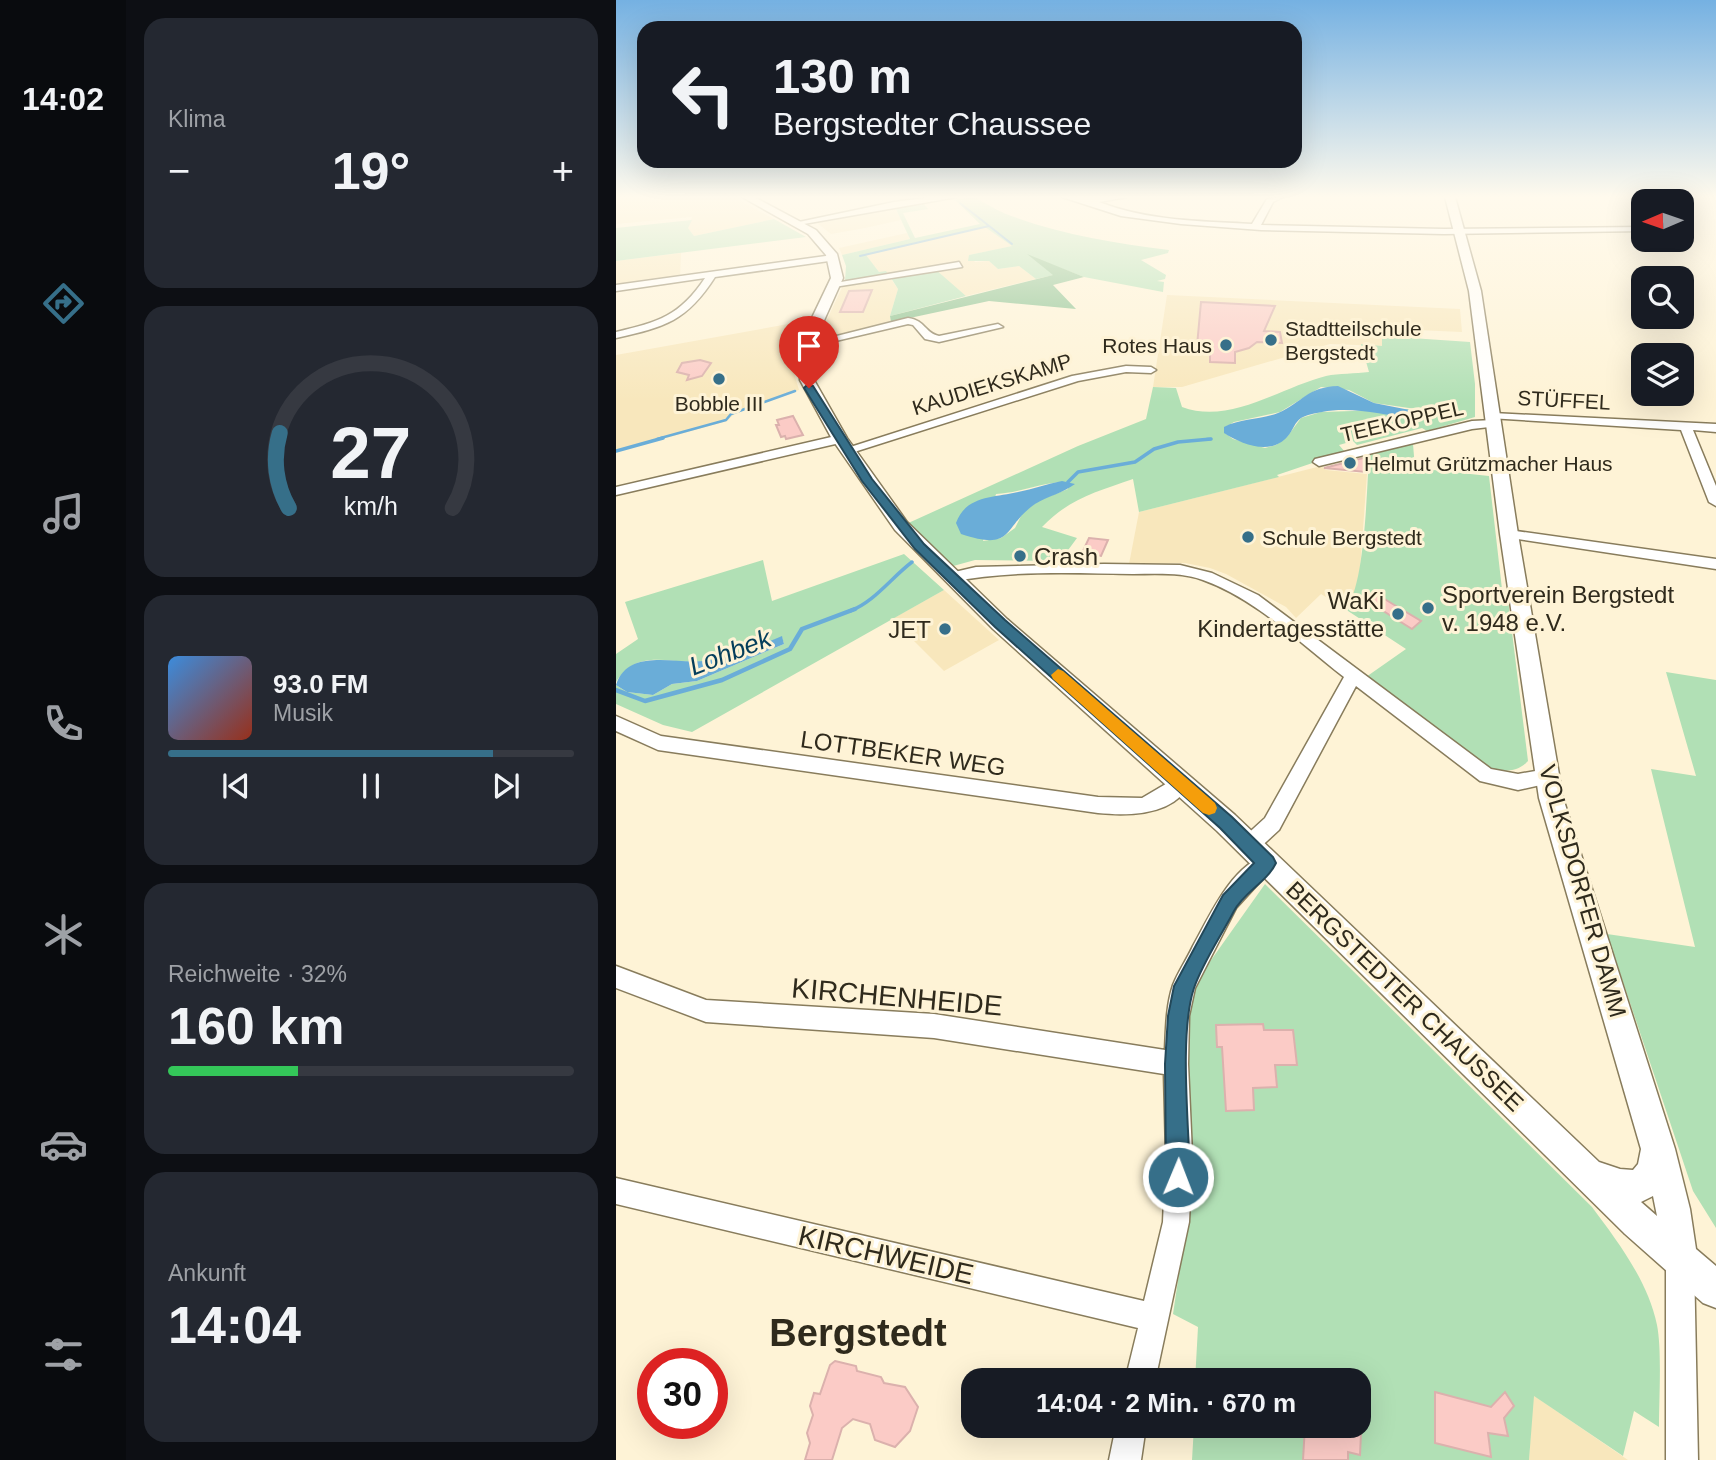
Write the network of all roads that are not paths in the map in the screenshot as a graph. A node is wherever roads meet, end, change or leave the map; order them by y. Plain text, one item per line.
1 (782, 265) edge
2 (835, 265) edge
3 (959, 265) dead end
4 (1468, 265) edge
5 (711, 275) junction
6 (834, 284) junction
7 (616, 288) edge
8 (998, 327) dead end
9 (616, 335) edge
10 (806, 345) junction
11 (1151, 370) dead end
12 (1494, 420) junction
13 (1685, 426) junction
14 (1716, 428) edge
15 (843, 444) junction
16 (1319, 462) dead end
17 (616, 491) edge
18 (1716, 502) edge
19 (1509, 534) junction
20 (1716, 564) edge
21 (951, 577) junction
22 (1354, 674) junction
23 (616, 723) edge
24 (1547, 777) junction
25 (1181, 783) junction
26 (1258, 854) junction
27 (616, 978) edge
28 (1176, 1064) junction
29 (1658, 1149) junction
30 (1592, 1176) junction
31 (616, 1191) edge
32 (1680, 1261) junction
33 (1716, 1290) edge
34 (1156, 1318) junction
35 (1143, 1368) edge
36 (1129, 1438) edge
37 (1125, 1460) edge
38 (1682, 1460) edge

1 - 5 street
2 - 6 main road, BERGSTEDTER CHAUSSEE
3 - 6 street
4 - 12 main road, VOLKSDORFER DAMM
5 - 7 street
5 - 9 street
6 - 10 main road, BERGSTEDTER CHAUSSEE
8 - 10 street
10 - 15 main road, BERGSTEDTER CHAUSSEE
11 - 15 street, KAUDIEKSKAMP
12 - 13 street, STÜFFEL
12 - 16 street, TEEKOPPEL
12 - 19 main road, VOLKSDORFER DAMM
13 - 14 street, STÜFFEL
13 - 18 street
15 - 17 street, KAUDIEKSKAMP
15 - 21 main road, BERGSTEDTER CHAUSSEE
19 - 20 street
19 - 24 main road, VOLKSDORFER DAMM
21 - 22 street
21 - 25 main road, BERGSTEDTER CHAUSSEE
22 - 24 street
22 - 26 street
23 - 25 street, LOTTBEKER WEG
24 - 29 main road, VOLKSDORFER DAMM
25 - 26 main road, BERGSTEDTER CHAUSSEE
26 - 28 street
26 - 30 main road, BERGSTEDTER CHAUSSEE
27 - 28 street, KIRCHENHEIDE
28 - 34 street
29 - 30 main road
29 - 32 main road, VOLKSDORFER DAMM
30 - 32 main road, BERGSTEDTER CHAUSSEE
31 - 34 street, KIRCHWEIDE
32 - 33 main road, BERGSTEDTER CHAUSSEE
32 - 38 street, VOLKSDORFER DAMM
34 - 35 street
36 - 37 street

